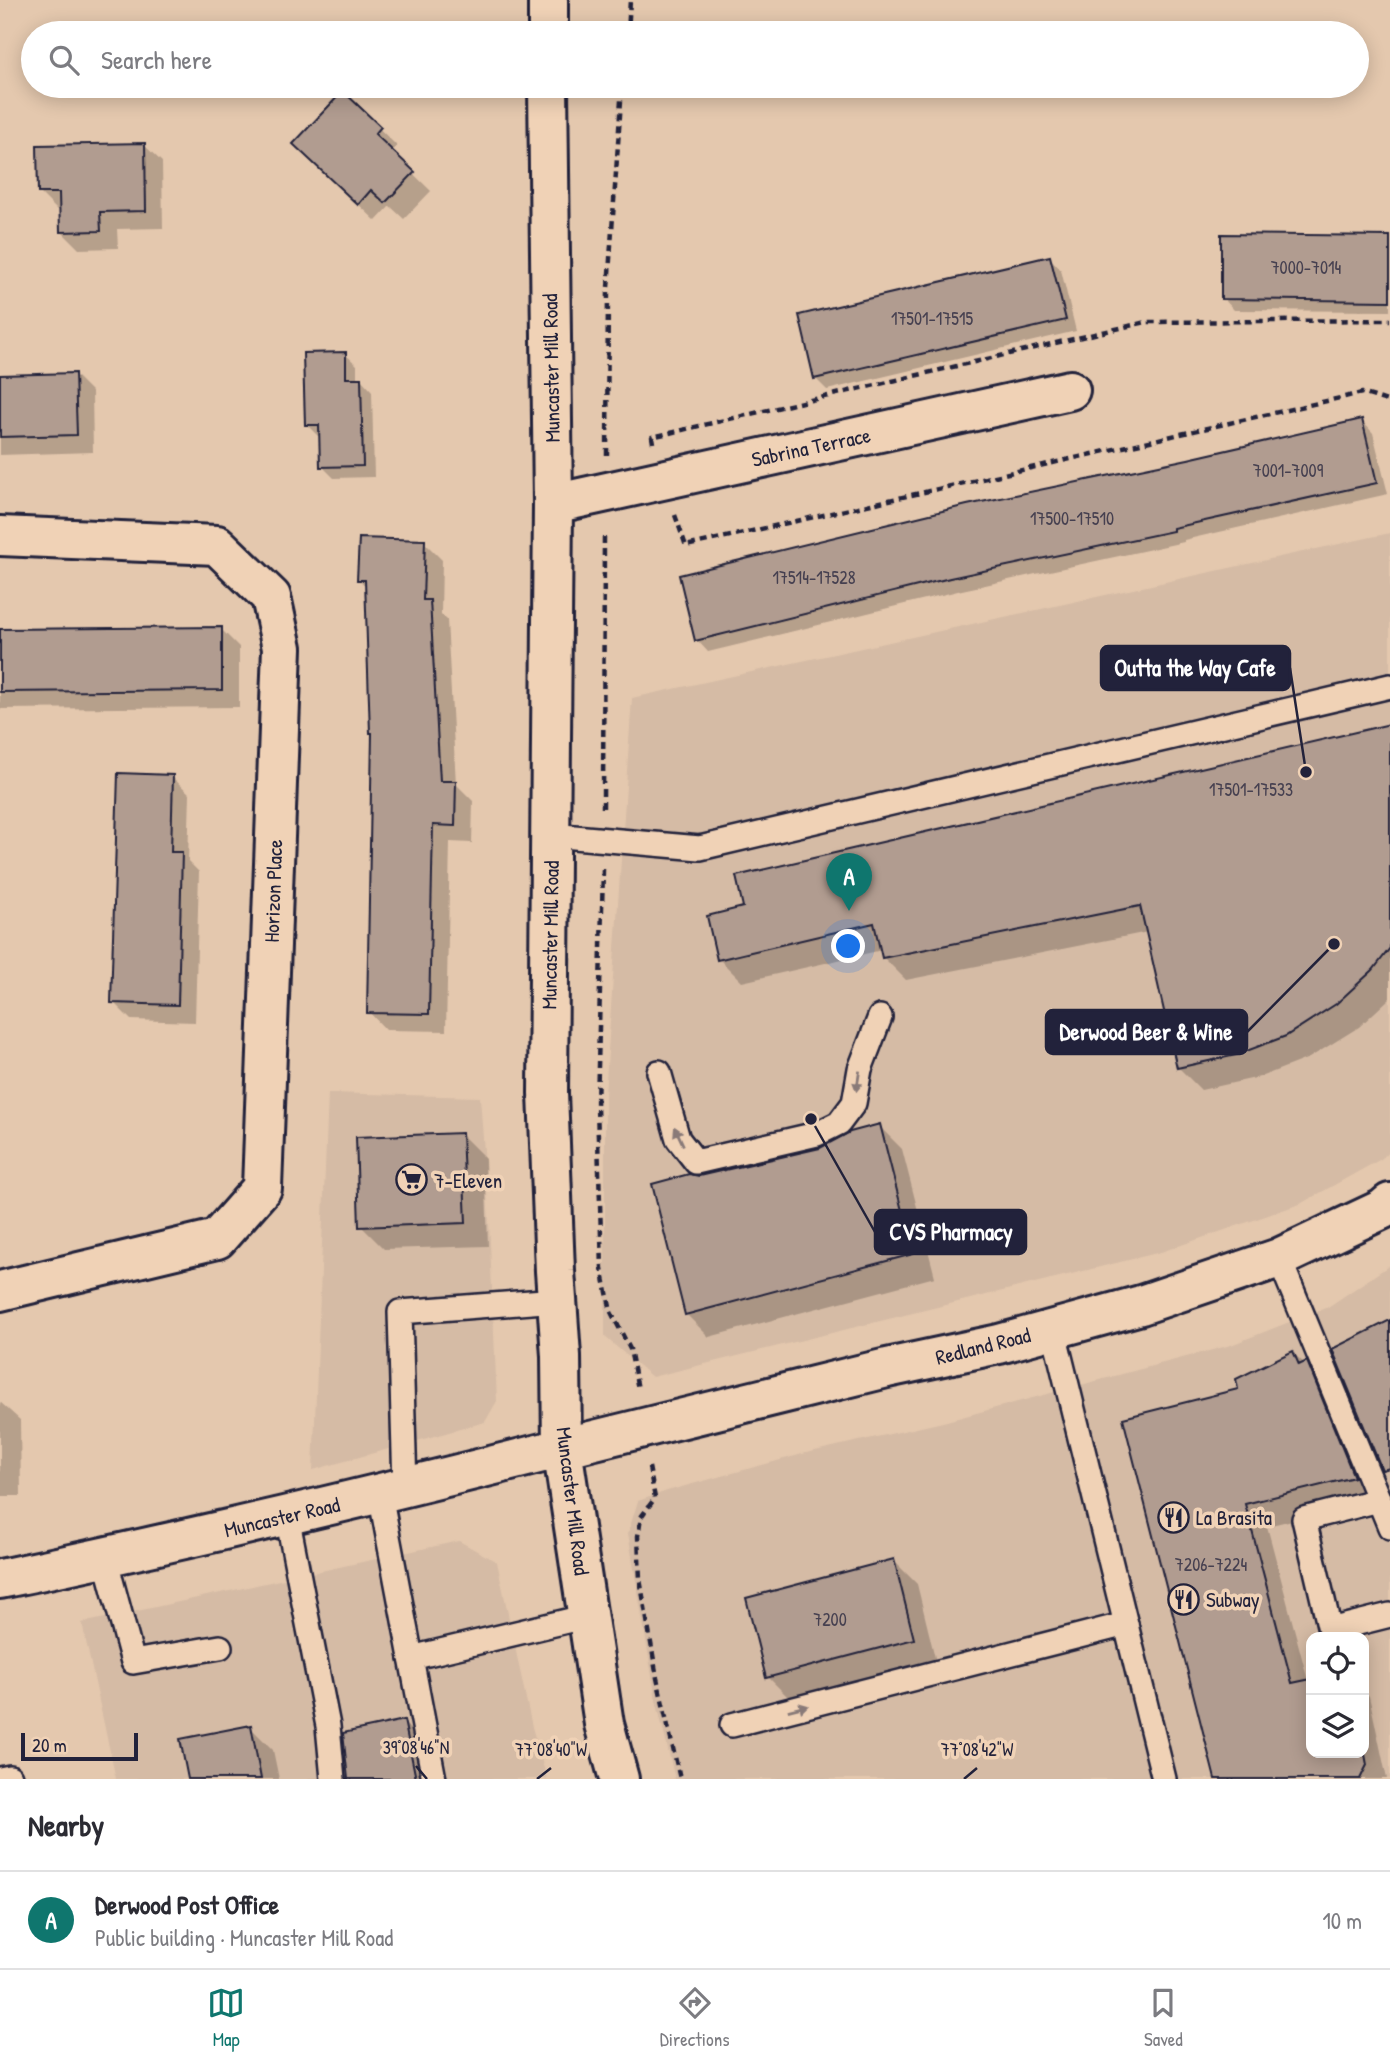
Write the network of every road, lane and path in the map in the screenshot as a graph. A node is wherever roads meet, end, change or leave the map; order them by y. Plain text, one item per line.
1 (548, 0) edge
2 (630, 0) edge
3 (548, 21) edge
4 (629, 21) edge
5 (548, 98) edge
6 (621, 98) edge
7 (1070, 390) dead end
8 (1390, 402) edge
9 (663, 479) junction
10 (604, 492) junction
11 (553, 504) junction
12 (0, 536) edge
13 (1390, 687) edge
14 (551, 835) junction
15 (604, 840) junction
16 (880, 1017) dead end
17 (659, 1072) dead end
18 (1390, 1203) edge
19 (1279, 1258) junction
20 (0, 1291) edge
21 (557, 1300) junction
22 (1053, 1328) junction
23 (642, 1428) junction
24 (562, 1448) junction
25 (392, 1491) junction
26 (1378, 1500) junction
27 (287, 1516) junction
28 (1390, 1527) edge
29 (105, 1558) junction
30 (0, 1579) edge
31 (1390, 1615) edge
32 (588, 1616) junction
33 (1126, 1623) junction
34 (220, 1647) dead end
35 (411, 1658) junction
36 (732, 1725) dead end
37 (333, 1779) edge
38 (434, 1779) edge
39 (619, 1779) edge
40 (680, 1779) edge
41 (1164, 1779) edge

1 - 3 main road
2 - 4 path
5 - 11 main road, Muncaster Mill Road
6 - 10 path
7 - 9 main road, Sabrina Terrace
8 - 9 path
9 - 10 main road, Sabrina Terrace
10 - 11 main road, Sabrina Terrace
10 - 15 path
11 - 14 main road, Muncaster Mill Road
12 - 20 main road, Horizon Place
13 - 15 lane
14 - 15 lane
14 - 21 main road, Muncaster Mill Road
15 - 23 path
16 -> 17 lane
18 - 19 main road, Redland Road
19 - 22 main road, Redland Road
19 - 26 lane
21 - 24 main road, Muncaster Mill Road
21 - 25 lane
22 - 23 main road, Redland Road
22 - 33 lane
23 - 24 main road, Redland Road
23 - 40 path
24 - 25 main road, Muncaster Road
24 - 32 main road, Muncaster Mill Road
25 - 27 main road, Muncaster Road
25 - 35 lane
26 - 28 lane
26 - 31 lane
27 - 29 main road, Muncaster Road
27 - 37 lane
29 - 30 main road, Muncaster Road
29 - 34 lane
32 - 35 lane
32 - 39 main road, Muncaster Mill Road
36 -> 33 lane
33 - 41 lane
35 - 38 lane

